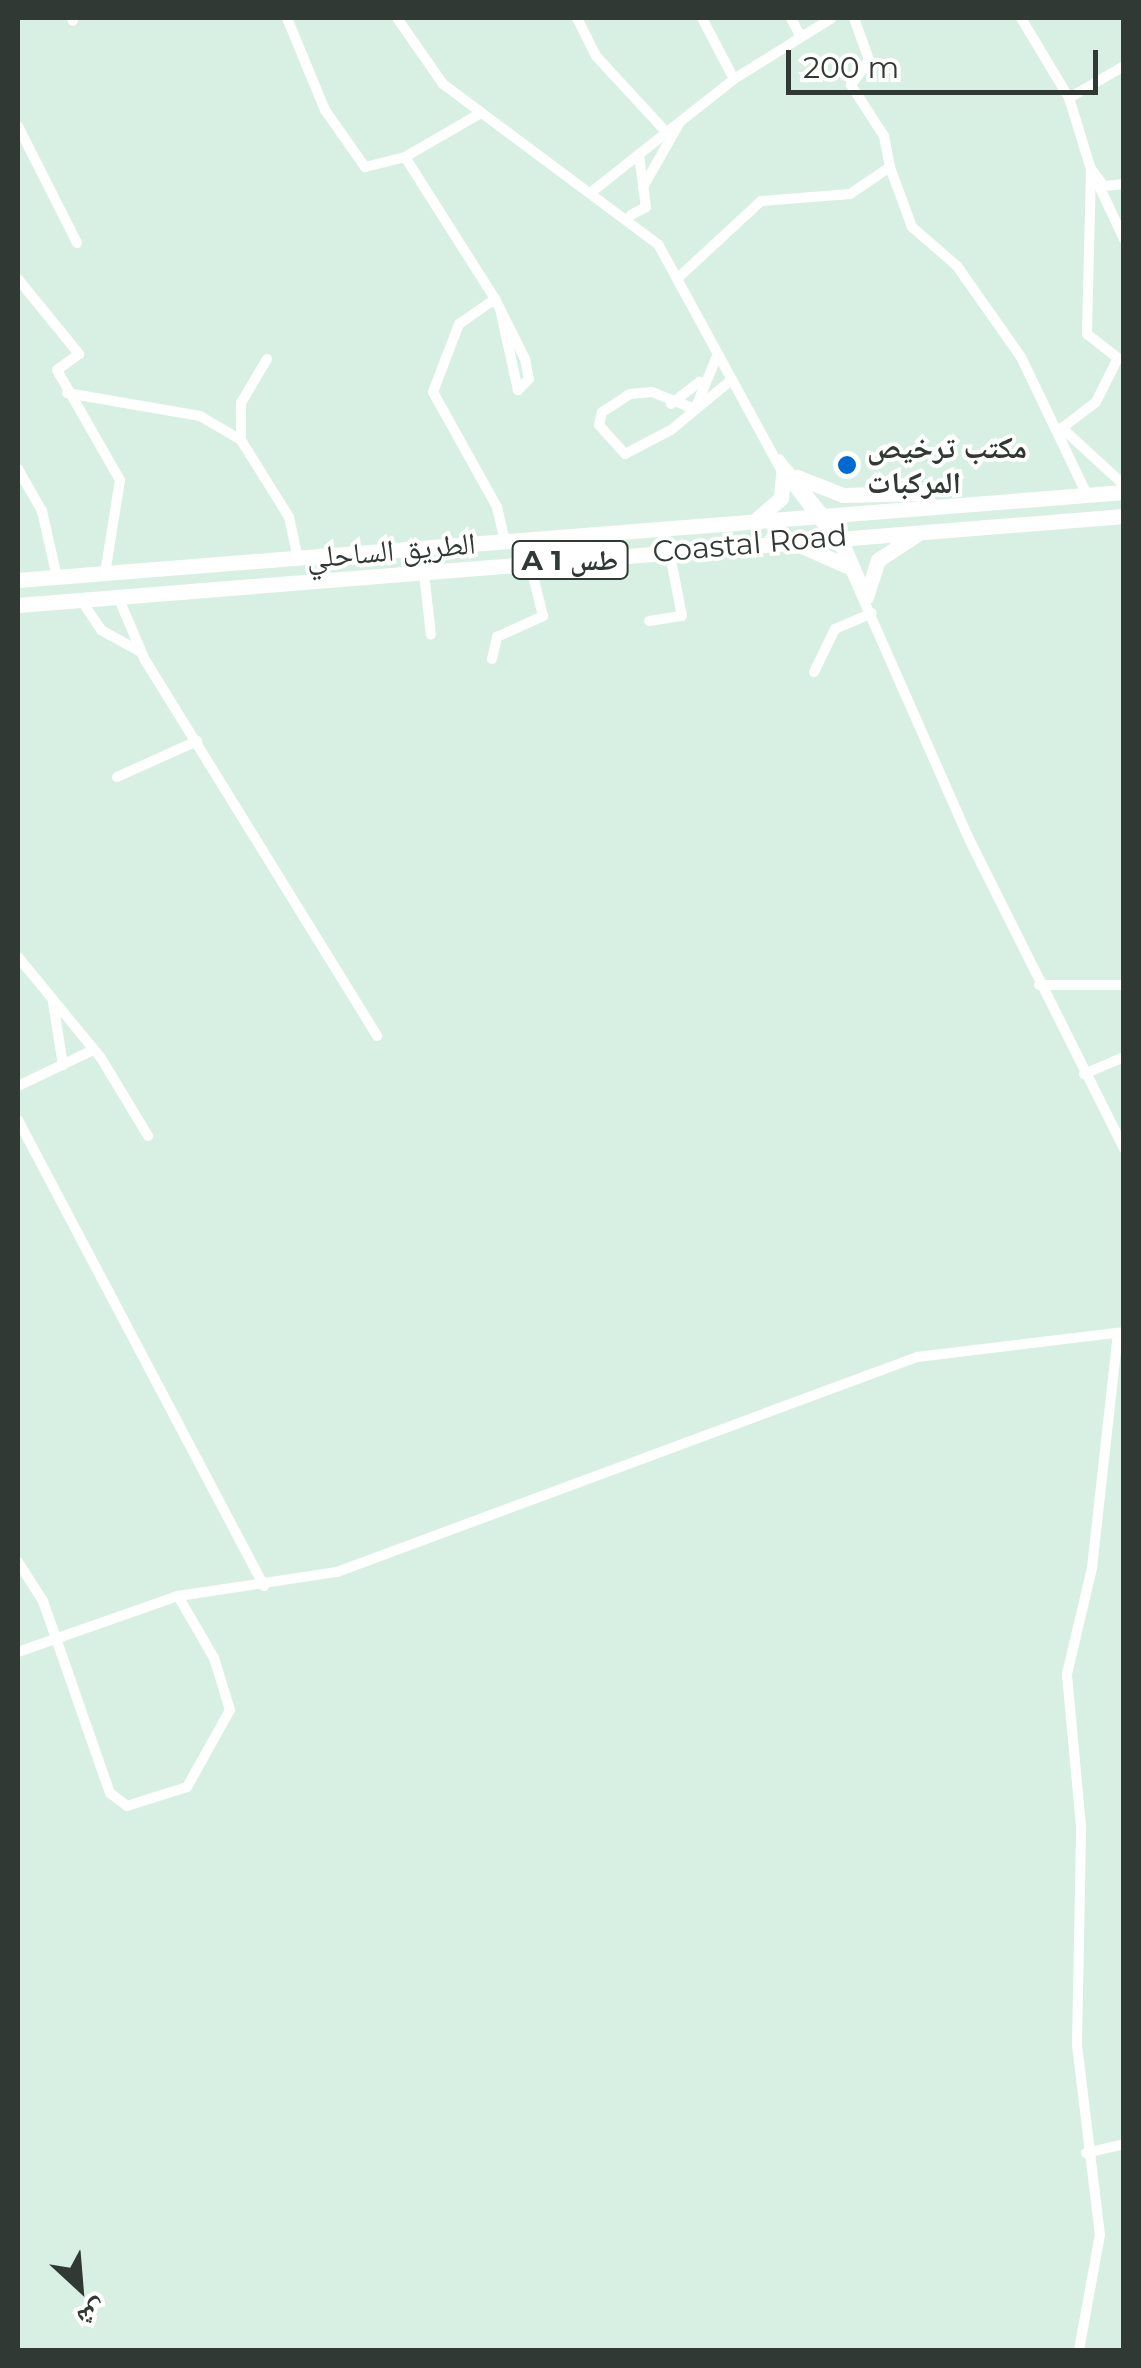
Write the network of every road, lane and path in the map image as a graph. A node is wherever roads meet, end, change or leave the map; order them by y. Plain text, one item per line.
1 (287, 18) edge
2 (397, 18) edge
3 (576, 18) edge
4 (702, 18) edge
5 (791, 18) edge
6 (832, 18) edge
7 (854, 18) edge
8 (1022, 18) edge
9 (800, 36) junction
10 (1124, 66) edge
11 (734, 79) junction
12 (1070, 98) junction
13 (481, 113) junction
14 (680, 123) junction
15 (18, 126) edge
16 (667, 133) junction
17 (639, 156) junction
18 (405, 157) junction
19 (890, 167) junction
20 (1091, 169) junction
21 (1124, 184) edge
22 (643, 188) junction
23 (594, 190) junction
24 (631, 215) junction
25 (1124, 239) edge
26 (77, 242) dead end
27 (679, 277) junction
28 (18, 279) edge
29 (497, 304) junction
30 (717, 356) junction
31 (1121, 358) edge
32 (267, 359) dead end
33 (730, 381) junction
34 (699, 382) junction
35 (67, 393) junction
36 (671, 404) junction
37 (694, 408) junction
38 (1062, 428) junction
39 (241, 440) junction
40 (18, 468) edge
41 (790, 475) junction
42 (1124, 488) edge
43 (1087, 495) junction
44 (930, 506) junction
45 (821, 516) junction
46 (1124, 516) edge
47 (755, 520) junction
48 (934, 530) junction
49 (838, 536) junction
50 (787, 541) junction
51 (504, 542) junction
52 (669, 550) junction
53 (298, 558) junction
54 (530, 564) junction
55 (848, 566) junction
56 (424, 573) junction
57 (106, 574) junction
58 (57, 577) junction
59 (18, 580) edge
60 (118, 596) junction
61 (81, 600) junction
62 (18, 605) edge
63 (869, 606) junction
64 (649, 621) dead end
65 (431, 635) dead end
66 (140, 652) junction
67 (492, 659) dead end
68 (814, 672) dead end
69 (197, 741) junction
70 (117, 777) dead end
71 (18, 957) edge
72 (1040, 985) junction
73 (1124, 985) edge
74 (52, 1002) junction
75 (377, 1036) dead end
76 (92, 1051) junction
77 (1124, 1057) edge
78 (63, 1065) junction
79 (1084, 1074) junction
80 (18, 1086) edge
81 (18, 1120) edge
82 (148, 1136) dead end
83 (1124, 1148) edge
84 (1121, 1332) edge
85 (18, 1562) edge
86 (264, 1586) junction
87 (178, 1596) junction
88 (49, 1638) junction
89 (18, 1652) edge
90 (1124, 2144) edge
91 (1086, 2153) junction
92 (1079, 2350) edge

1 - 18 street
2 - 13 street
3 - 16 street
4 - 11 street
5 - 9 street
6 - 9 street
7 - 19 street
8 - 12 street
9 - 11 street
10 - 12 street
11 - 14 street
12 - 20 street
13 - 18 street
13 - 23 street
14 - 16 street
14 - 22 street
15 - 26 street
16 - 17 street
17 - 22 street
17 - 23 street
18 - 29 street
19 - 27 street
19 - 38 street
20 - 21 street
20 - 25 street
20 - 31 street
22 - 24 street
23 - 24 street
24 - 27 street
27 - 30 street
28 - 35 street
29 - 29 street
29 - 51 street
30 - 33 street
30 - 34 street
31 - 38 street
32 - 39 street
33 - 37 street
33 - 41 street
34 - 36 street
34 - 37 street
35 - 39 street
35 - 57 street
36 - 37 street
36 - 37 street
38 - 42 street
38 - 43 street
39 - 53 street
40 - 58 street
41 - 44 highway
41 - 45 street
41 - 47 highway
42 - 43 highway, الطريق الساحلي / A 1 طس
43 - 44 highway, الطريق الساحلي / A 1 طس
44 - 45 highway, الطريق الساحلي / A 1 طس
45 - 47 highway, الطريق الساحلي / A 1 طس
45 - 49 street
46 - 48 highway, Coastal Road / A 1 طس
47 - 51 highway, الطريق الساحلي / A 1 طس
48 - 49 highway, Coastal Road / A 1 طس
48 - 63 highway
49 - 50 highway, Coastal Road / A 1 طس
49 - 55 street
49 - 63 street
50 - 52 highway, Coastal Road / A 1 طس
50 - 55 highway
51 - 53 highway, الطريق الساحلي / A 1 طس
52 - 54 highway, Coastal Road / A 1 طس
52 - 64 street
53 - 57 highway, الطريق الساحلي / A 1 طس
54 - 56 highway, Coastal Road / A 1 طس
54 - 67 street
55 - 63 street
56 - 60 highway, Coastal Road / A 1 طس
56 - 65 street
57 - 58 highway, الطريق الساحلي / A 1 طس
58 - 59 highway, الطريق الساحلي / A 1 طس
60 - 61 highway, Coastal Road / A 1 طس
60 - 66 street
61 - 62 highway, Coastal Road / A 1 طس
61 - 66 street
63 - 68 street
63 - 72 street
66 - 69 street
69 - 70 street
69 - 75 street
71 - 74 street
72 - 73 street
72 - 79 street
74 - 76 street
74 - 78 street
76 - 78 street
76 - 82 street
77 - 79 street
78 - 80 street
79 - 83 street
81 - 86 street
84 - 86 street
84 - 91 street
85 - 88 street
86 - 87 street
87 - 88 street
87 - 88 street
88 - 89 street
90 - 91 street
91 - 92 street

